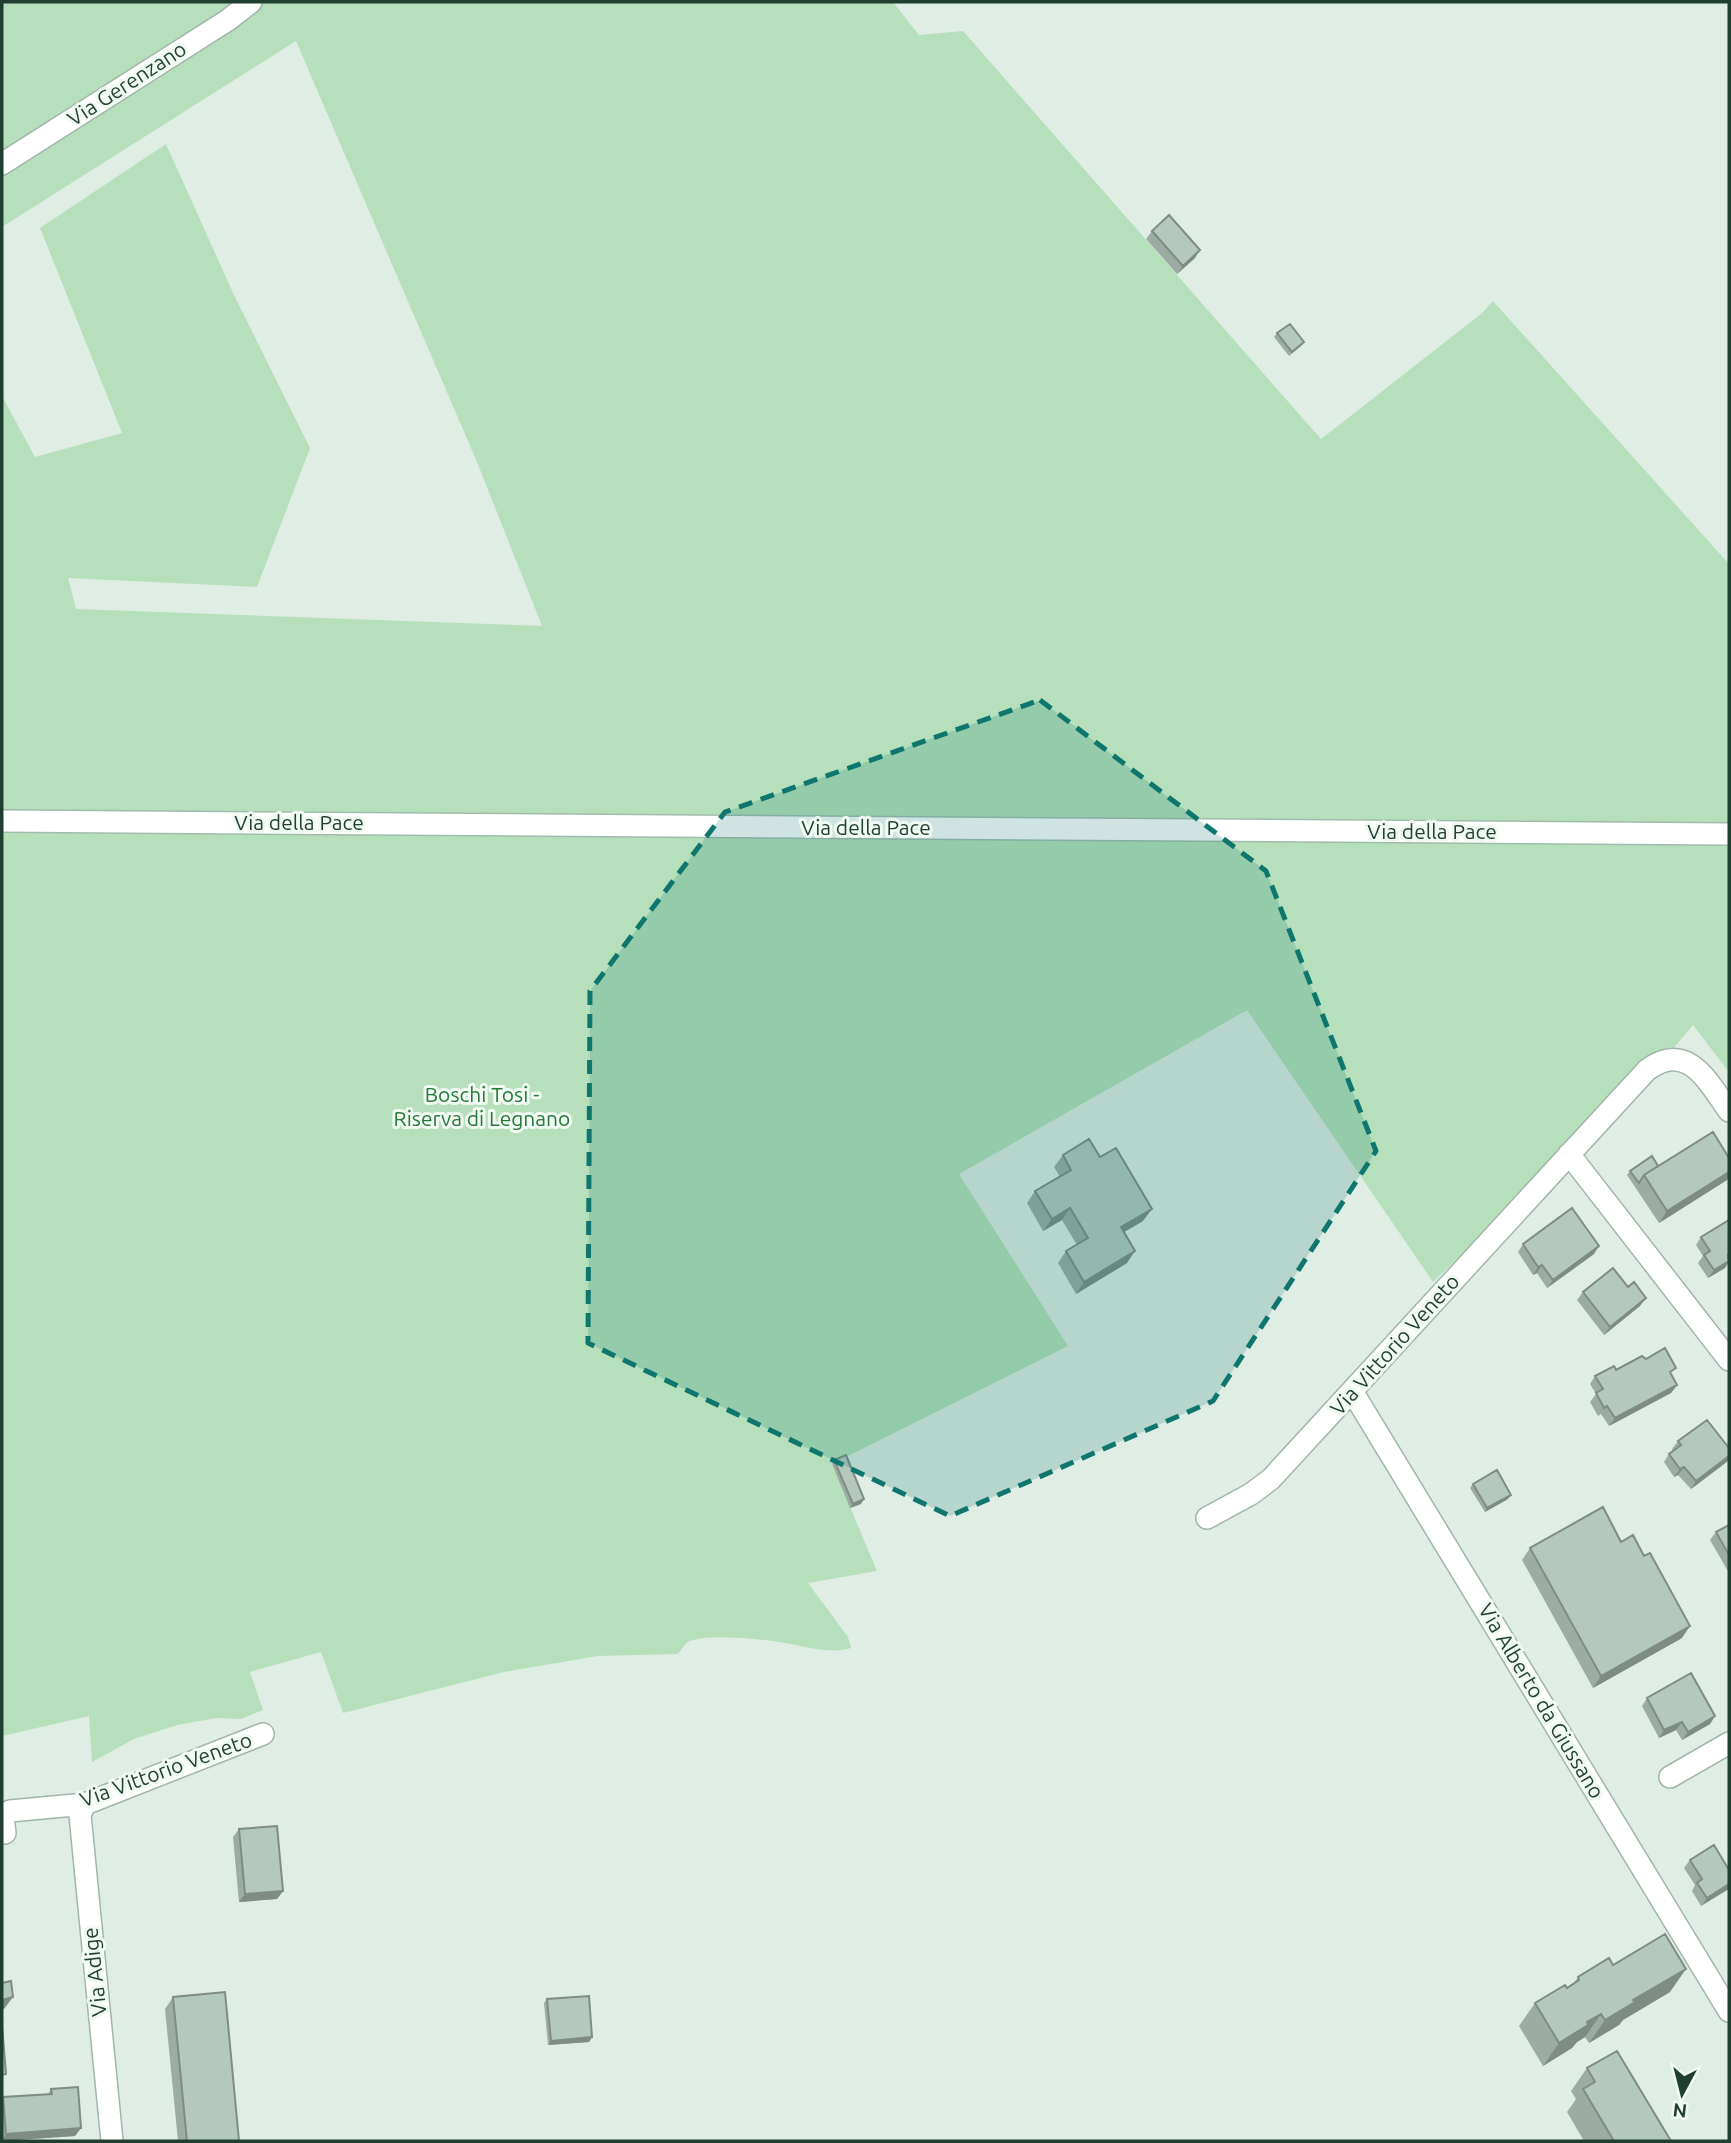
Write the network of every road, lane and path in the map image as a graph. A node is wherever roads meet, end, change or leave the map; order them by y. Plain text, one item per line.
1 (251, 2) edge
2 (2, 164) edge
3 (2, 821) edge
4 (1729, 834) edge
5 (1729, 1111) edge
6 (1569, 1154) junction
7 (1729, 1360) edge
8 (1352, 1391) junction
9 (1207, 1518) dead end
10 (263, 1734) dead end
11 (1729, 1743) edge
12 (1671, 1777) dead end
13 (85, 1804) junction
14 (5, 1833) dead end
15 (1729, 2011) edge
16 (112, 2141) edge

1 - 2 street, Via Gerenzano
3 - 4 street, Via della Pace
5 - 6 street, Via Vittorio Veneto
6 - 7 street
6 - 8 street, Via Vittorio Veneto
8 - 9 street, Via Vittorio Veneto
8 - 15 street, Via Alberto da Giussano
10 - 13 street, Via Vittorio Veneto
11 - 12 street
13 - 14 street, Via Vittorio Veneto
13 - 16 street, Via Adige

